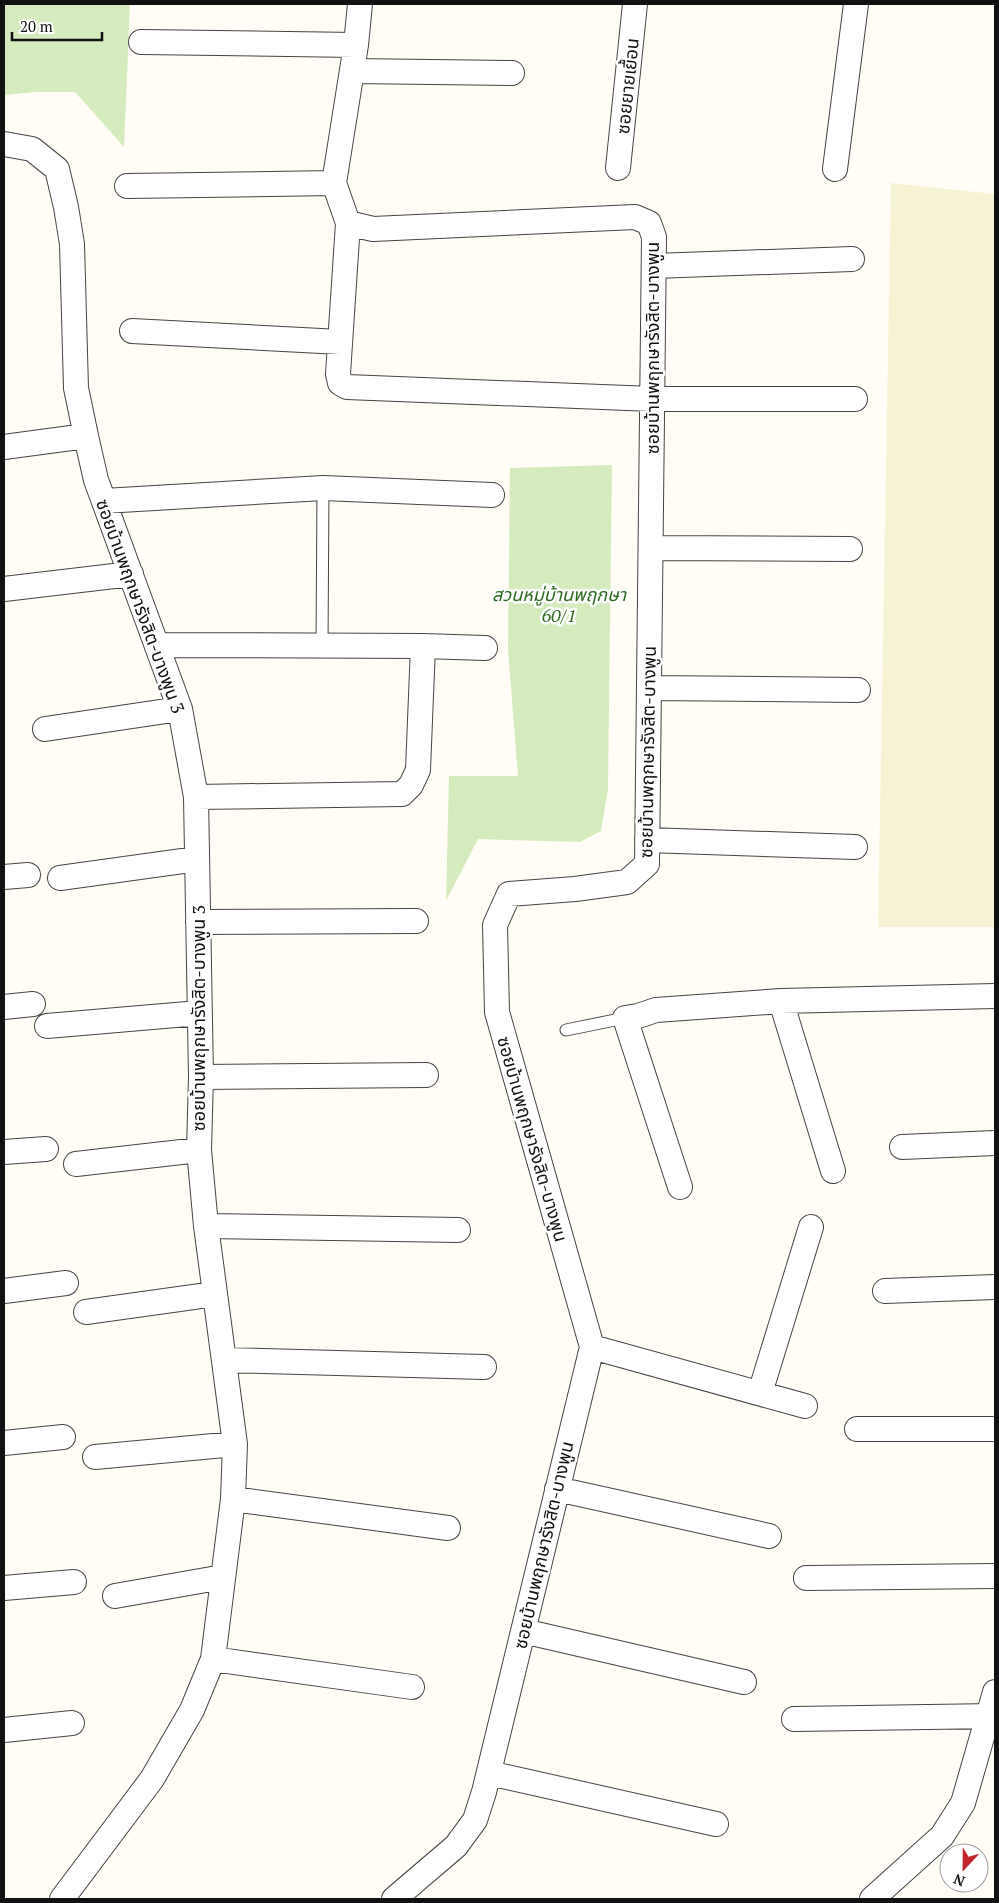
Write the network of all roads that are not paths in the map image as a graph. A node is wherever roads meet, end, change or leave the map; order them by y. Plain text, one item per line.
1 (360, 4) edge
2 (635, 4) edge
3 (856, 4) edge
4 (141, 42) dead end
5 (356, 45) junction
6 (352, 71) junction
7 (512, 73) dead end
8 (4, 144) edge
9 (618, 168) dead end
10 (835, 169) dead end
11 (334, 184) junction
12 (127, 186) dead end
13 (348, 223) junction
14 (852, 259) dead end
15 (654, 266) junction
16 (132, 331) dead end
17 (340, 342) junction
18 (652, 399) junction
19 (856, 399) dead end
20 (86, 436) junction
21 (4, 447) edge
22 (324, 488) junction
23 (492, 494) dead end
24 (104, 501) junction
25 (651, 548) junction
26 (850, 549) dead end
27 (131, 574) junction
28 (4, 589) edge
29 (322, 646) junction
30 (423, 646) junction
31 (157, 647) junction
32 (484, 648) dead end
33 (649, 688) junction
34 (858, 690) dead end
35 (180, 708) junction
36 (45, 729) dead end
37 (196, 797) junction
38 (647, 840) junction
39 (855, 847) dead end
40 (197, 859) junction
41 (28, 876) dead end
42 (4, 877) edge
43 (60, 878) dead end
44 (416, 921) dead end
45 (198, 922) junction
46 (995, 996) edge
47 (781, 1001) junction
48 (33, 1004) dead end
49 (4, 1007) edge
50 (199, 1014) junction
51 (625, 1018) junction
52 (48, 1026) dead end
53 (566, 1030) dead end
54 (426, 1075) dead end
55 (201, 1077) junction
56 (995, 1143) edge
57 (902, 1147) dead end
58 (46, 1149) dead end
59 (199, 1150) junction
60 (4, 1152) edge
61 (76, 1164) dead end
62 (833, 1171) dead end
63 (680, 1187) dead end
64 (206, 1226) junction
65 (811, 1227) dead end
66 (458, 1230) dead end
67 (66, 1283) dead end
68 (995, 1287) edge
69 (4, 1291) edge
70 (885, 1291) dead end
71 (215, 1294) junction
72 (86, 1312) dead end
73 (592, 1347) junction
74 (224, 1360) junction
75 (484, 1367) dead end
76 (760, 1393) junction
77 (805, 1406) dead end
78 (857, 1429) dead end
79 (995, 1429) edge
80 (63, 1437) dead end
81 (4, 1444) edge
82 (235, 1444) junction
83 (95, 1457) dead end
84 (557, 1489) junction
85 (233, 1499) junction
86 (448, 1528) dead end
87 (769, 1536) dead end
88 (995, 1576) edge
89 (223, 1577) junction
90 (806, 1578) dead end
91 (74, 1582) dead end
92 (4, 1588) edge
93 (115, 1596) dead end
94 (523, 1631) junction
95 (213, 1659) junction
96 (744, 1682) dead end
97 (412, 1687) dead end
98 (995, 1692) edge
99 (992, 1716) edge
100 (794, 1719) dead end
101 (72, 1723) dead end
102 (4, 1730) edge
103 (489, 1773) junction
104 (716, 1824) dead end
105 (62, 1899) edge
106 (394, 1899) edge
107 (872, 1899) edge

1 - 5 street
2 - 9 street, ซอยยายเยื้อน
3 - 10 street
4 - 5 street
5 - 6 street
6 - 7 street
6 - 11 street
8 - 20 street, ซอยบ้านพฤกษารังสิต-บางพูน 3
11 - 12 street
11 - 13 street
13 - 15 street, ซอยบ้านพฤกษารังสิต-บางพูน
13 - 17 street
14 - 15 street
15 - 18 street, ซอยบ้านพฤกษารังสิต-บางพูน
16 - 17 street
17 - 18 street
18 - 19 street
18 - 25 street, ซอยบ้านพฤกษารังสิต-บางพูน
20 - 21 street
20 - 24 street, ซอยบ้านพฤกษารังสิต-บางพูน 3
22 - 23 street
22 - 24 street
22 - 29 lane
24 - 27 street, ซอยบ้านพฤกษารังสิต-บางพูน 3
25 - 26 street
25 - 33 street, ซอยบ้านพฤกษารังสิต-บางพูน
27 - 28 street
27 - 31 street, ซอยบ้านพฤกษารังสิต-บางพูน 3
29 - 30 street
29 - 31 street
30 - 32 street
30 - 37 street
31 - 35 street, ซอยบ้านพฤกษารังสิต-บางพูน 3
33 - 34 street
33 - 38 street, ซอยบ้านพฤกษารังสิต-บางพูน
35 - 36 street
35 - 37 street, ซอยบ้านพฤกษารังสิต-บางพูน 3
37 - 40 street, ซอยบ้านพฤกษารังสิต-บางพูน 3
38 - 39 street
38 - 73 street, ซอยบ้านพฤกษารังสิต-บางพูน
40 - 43 street
40 - 45 street, ซอยบ้านพฤกษารังสิต-บางพูน 3
41 - 42 street
44 - 45 street
45 - 50 street, ซอยบ้านพฤกษารังสิต-บางพูน 3
46 - 47 street
47 - 51 street
47 - 62 street
48 - 49 street
50 - 52 street
50 - 55 street, ซอยบ้านพฤกษารังสิต-บางพูน 3
51 - 53 lane
51 - 63 street
54 - 55 street
55 - 59 street, ซอยบ้านพฤกษารังสิต-บางพูน 3
56 - 57 street
58 - 60 street
59 - 61 street
59 - 64 street, ซอยบ้านพฤกษารังสิต-บางพูน 3
64 - 66 street
64 - 71 street, ซอยบ้านพฤกษารังสิต-บางพูน 3
65 - 76 street
67 - 69 street
68 - 70 street
71 - 72 street
71 - 74 street, ซอยบ้านพฤกษารังสิต-บางพูน 3
73 - 76 street
73 - 84 street, ซอยบ้านพฤกษารังสิต-บางพูน
74 - 75 street
74 - 82 street, ซอยบ้านพฤกษารังสิต-บางพูน 3
76 - 77 street
78 - 79 street
80 - 81 street
82 - 83 street
82 - 85 street, ซอยบ้านพฤกษารังสิต-บางพูน 3
84 - 87 street
84 - 94 street, ซอยบ้านพฤกษารังสิต-บางพูน
85 - 86 street
85 - 89 street, ซอยบ้านพฤกษารังสิต-บางพูน 3
88 - 90 street
89 - 93 street
89 - 95 street, ซอยบ้านพฤกษารังสิต-บางพูน 3
91 - 92 street
94 - 96 street
94 - 103 street, ซอยบ้านพฤกษารังสิต-บางพูน
95 - 97 street
95 - 105 street, ซอยบ้านพฤกษารังสิต-บางพูน 3
98 - 99 street
99 - 100 street
99 - 107 street
101 - 102 street
103 - 104 street
103 - 106 street, ซอยบ้านพฤกษารังสิต-บางพูน

